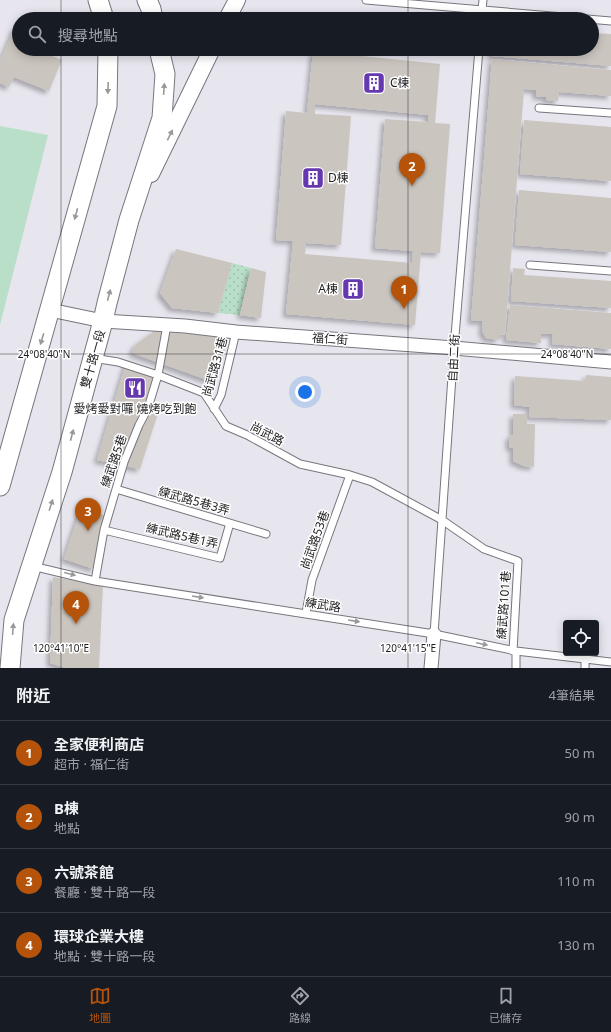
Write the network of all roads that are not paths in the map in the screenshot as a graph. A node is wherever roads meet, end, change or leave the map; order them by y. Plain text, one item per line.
1 (98, 0) edge
2 (147, 0) edge
3 (237, 0) edge
4 (366, 0) edge
5 (483, 0) edge
6 (482, 9) junction
7 (102, 12) edge
8 (152, 12) edge
9 (231, 12) edge
10 (482, 12) edge
11 (514, 12) edge
12 (599, 20) edge
13 (611, 21) edge
14 (108, 56) edge
15 (161, 56) edge
16 (208, 56) edge
17 (478, 56) edge
18 (539, 108) dead end
19 (611, 113) edge
20 (129, 220) junction
21 (530, 265) dead end
22 (611, 271) edge
23 (50, 310) junction
24 (104, 321) junction
25 (167, 325) junction
26 (236, 332) junction
27 (454, 348) junction
28 (93, 358) junction
29 (611, 362) edge
30 (158, 375) junction
31 (214, 408) junction
32 (350, 474) junction
33 (0, 486) edge
34 (116, 490) junction
35 (442, 520) junction
36 (230, 523) junction
37 (104, 530) junction
38 (266, 534) dead end
39 (31, 566) junction
40 (95, 581) junction
41 (306, 613) junction
42 (434, 634) junction
43 (514, 651) junction
44 (585, 659) junction
45 (611, 662) edge
46 (10, 668) edge
47 (431, 668) edge
48 (516, 668) edge
49 (585, 668) edge

1 - 7 main road
2 - 8 main road
3 - 9 street
4 - 6 lane
5 - 6 lane
6 - 10 lane
6 - 11 lane
12 - 13 lane
14 -> 23 main road
20 -> 15 main road, 雙十路一段
20 -> 16 street
17 - 27 lane, 自由二街
18 - 19 lane
24 -> 20 main road, 雙十路一段
21 - 22 lane
23 - 24 street, 福仁街
23 -> 33 main road
24 - 25 street, 福仁街
24 - 28 main road, 雙十路一段
25 - 26 street, 福仁街
25 - 30 lane, 練武路5巷
26 - 27 street, 福仁街
26 - 31 lane, 尚武路31巷
27 - 29 street, 福仁街
27 - 35 lane, 自由二街
28 - 30 lane, 尚武路
39 -> 28 main road, 雙十路一段
30 - 31 lane, 尚武路
30 - 34 lane, 練武路5巷
31 - 32 lane, 尚武路
32 - 35 lane, 尚武路
32 - 41 lane, 尚武路53巷
34 - 36 lane, 練武路5巷3弄
34 - 37 lane, 練武路5巷
35 - 42 lane, 自由二街
35 - 43 lane, 練武路101巷
36 - 37 lane, 練武路5巷1弄
36 - 38 lane, 練武路5巷3弄
37 - 40 lane, 練武路5巷
39 -> 40 lane, 練武路
46 -> 39 main road, 雙十路一段
40 -> 41 lane, 練武路
41 -> 42 lane, 練武路
42 -> 43 lane, 練武路
42 - 47 street, 自由二街
43 - 44 lane, 練武路
43 - 48 lane, 練武路101巷
44 - 45 lane, 練武路
44 - 49 lane

